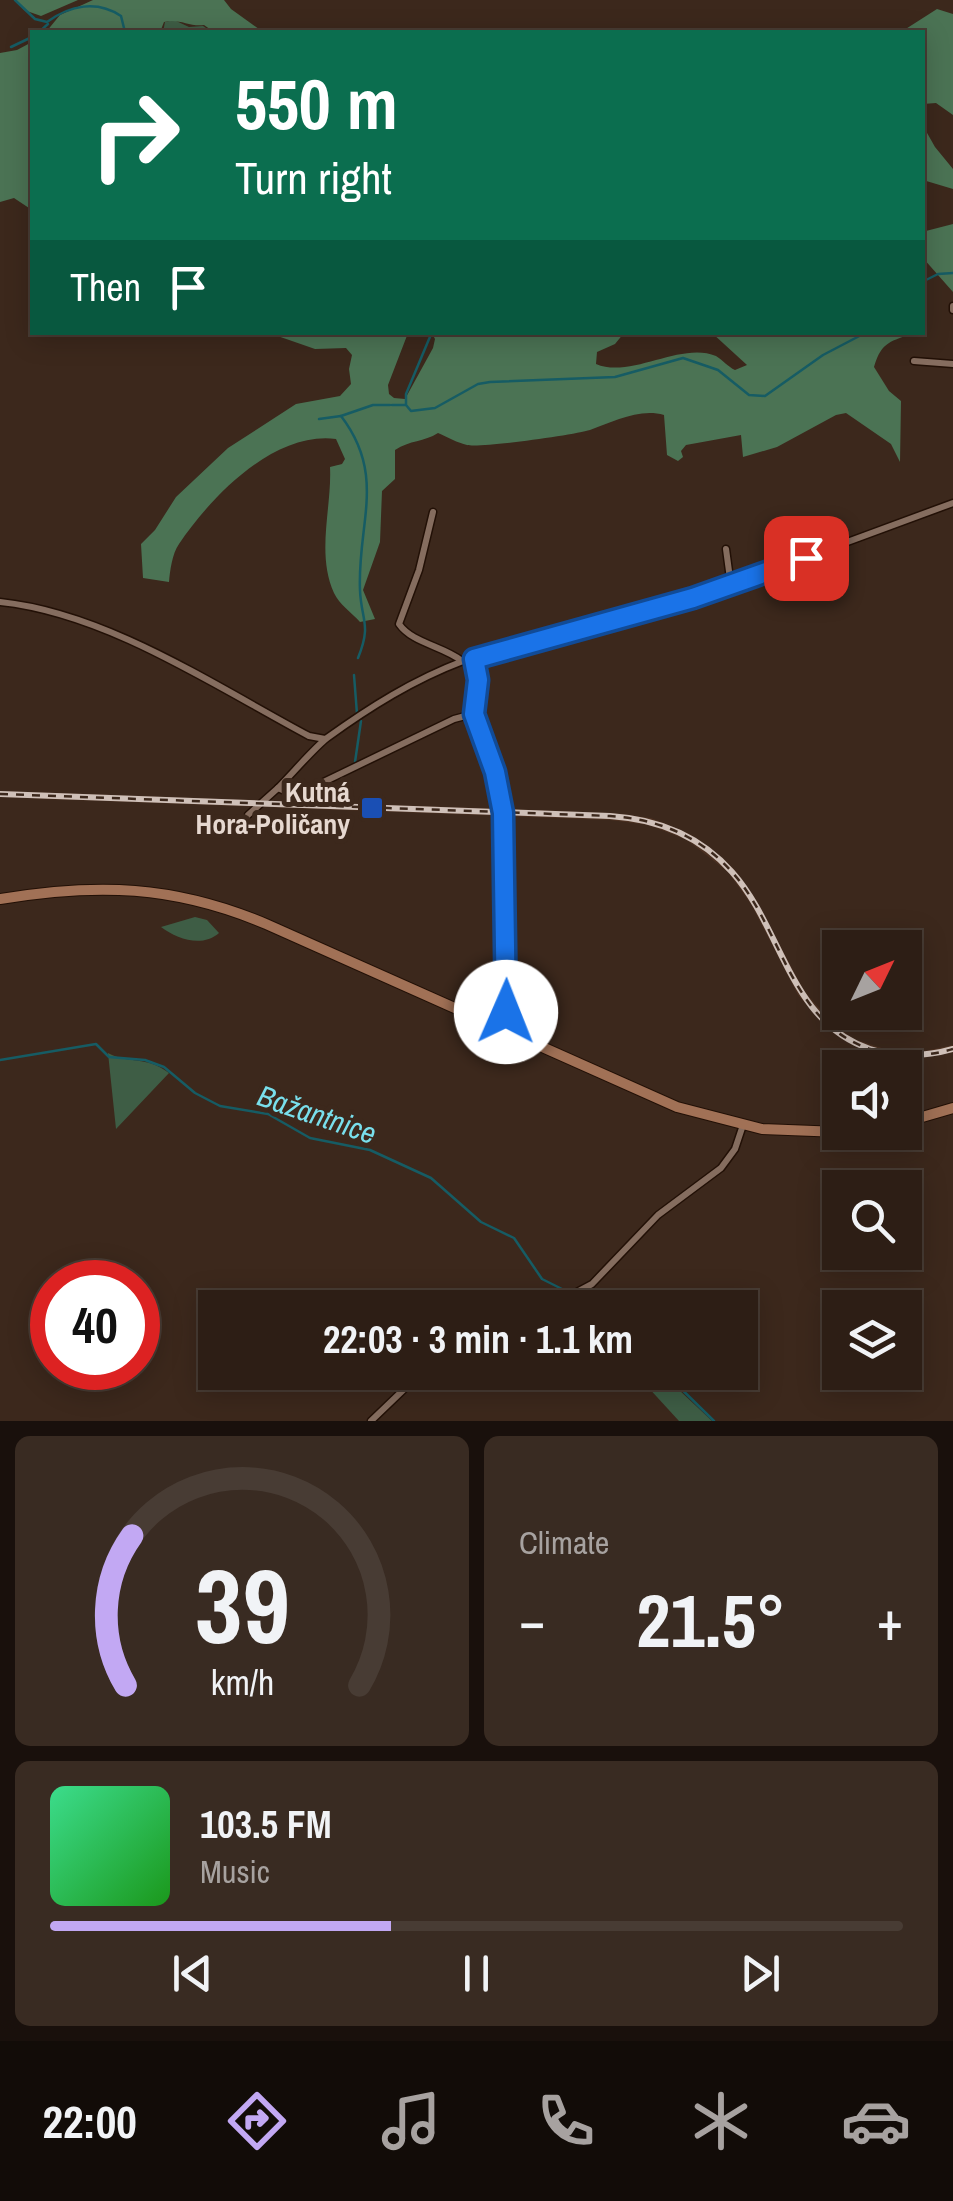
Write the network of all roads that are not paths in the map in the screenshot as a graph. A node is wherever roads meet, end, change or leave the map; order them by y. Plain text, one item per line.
1 (914, 360) dead end
2 (953, 364) edge
3 (953, 503) edge
4 (433, 512) dead end
5 (726, 549) dead end
6 (732, 586) junction
7 (0, 602) edge
8 (474, 659) junction
9 (463, 662) junction
10 (474, 714) junction
11 (326, 738) junction
12 (278, 788) junction
13 (248, 815) dead end
14 (0, 900) edge
15 (498, 1028) junction
16 (953, 1108) edge
17 (922, 1117) edge
18 (743, 1126) junction
19 (822, 1132) edge
20 (581, 1290) edge
21 (403, 1390) edge
22 (371, 1421) edge

1 - 2 street
3 - 6 street
4 - 9 street
5 - 6 street
6 - 8 street
7 - 11 street
8 - 9 street
8 - 10 street
9 - 11 street
10 - 12 street
10 - 15 street
11 - 12 street
12 - 13 street
14 - 15 main road
15 - 18 main road
16 - 17 main road
18 - 19 main road
18 - 20 street
21 - 22 street

